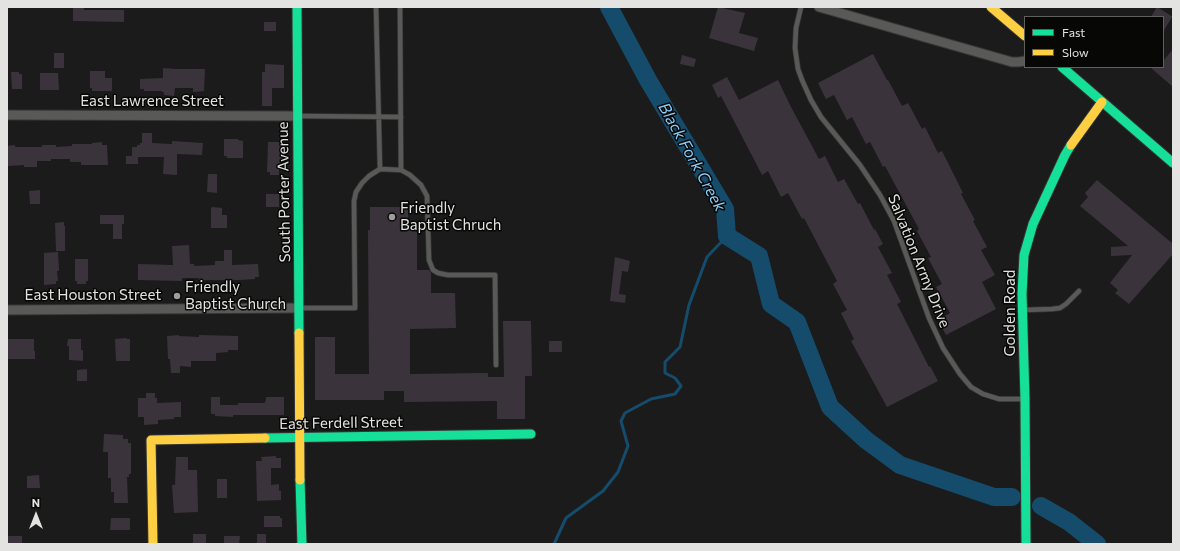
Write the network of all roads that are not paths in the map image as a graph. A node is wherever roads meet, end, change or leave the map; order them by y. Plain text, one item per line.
1 (297, 7) edge
2 (376, 7) edge
3 (400, 7) edge
4 (801, 7) edge
5 (819, 7) edge
6 (991, 7) edge
7 (1024, 35) edge
8 (1024, 61) edge
9 (1063, 68) edge
10 (1102, 102) junction
11 (7, 115) edge
12 (297, 116) junction
13 (379, 116) junction
14 (401, 117) junction
15 (1173, 163) edge
16 (380, 169) junction
17 (401, 170) junction
18 (1079, 291) dead end
19 (299, 308) junction
20 (7, 310) edge
21 (1022, 310) junction
22 (496, 365) dead end
23 (1025, 399) junction
24 (531, 434) dead end
25 (299, 438) junction
26 (153, 544) edge
27 (302, 544) edge
28 (1026, 544) edge

1 - 12 street, South Porter Avenue
2 - 13 lane
3 - 14 lane
4 - 23 lane, Salvation Army Drive
5 - 8 street
6 - 7 street
9 - 10 street
10 - 15 street
10 - 21 street, Golden Road
11 - 12 street, East Lawrence Street
12 - 13 lane
12 - 19 street, South Porter Avenue
13 - 14 lane
13 - 16 lane
14 - 17 lane
16 - 17 lane
16 - 19 lane
17 - 22 lane
18 - 21 lane
19 - 20 street, East Houston Street
19 - 25 street, South Porter Avenue
21 - 23 street, Golden Road
23 - 28 street, Golden Road
24 - 25 street, East Ferdell Street
25 - 26 street, East Ferdell Street
25 - 27 street, South Porter Avenue

